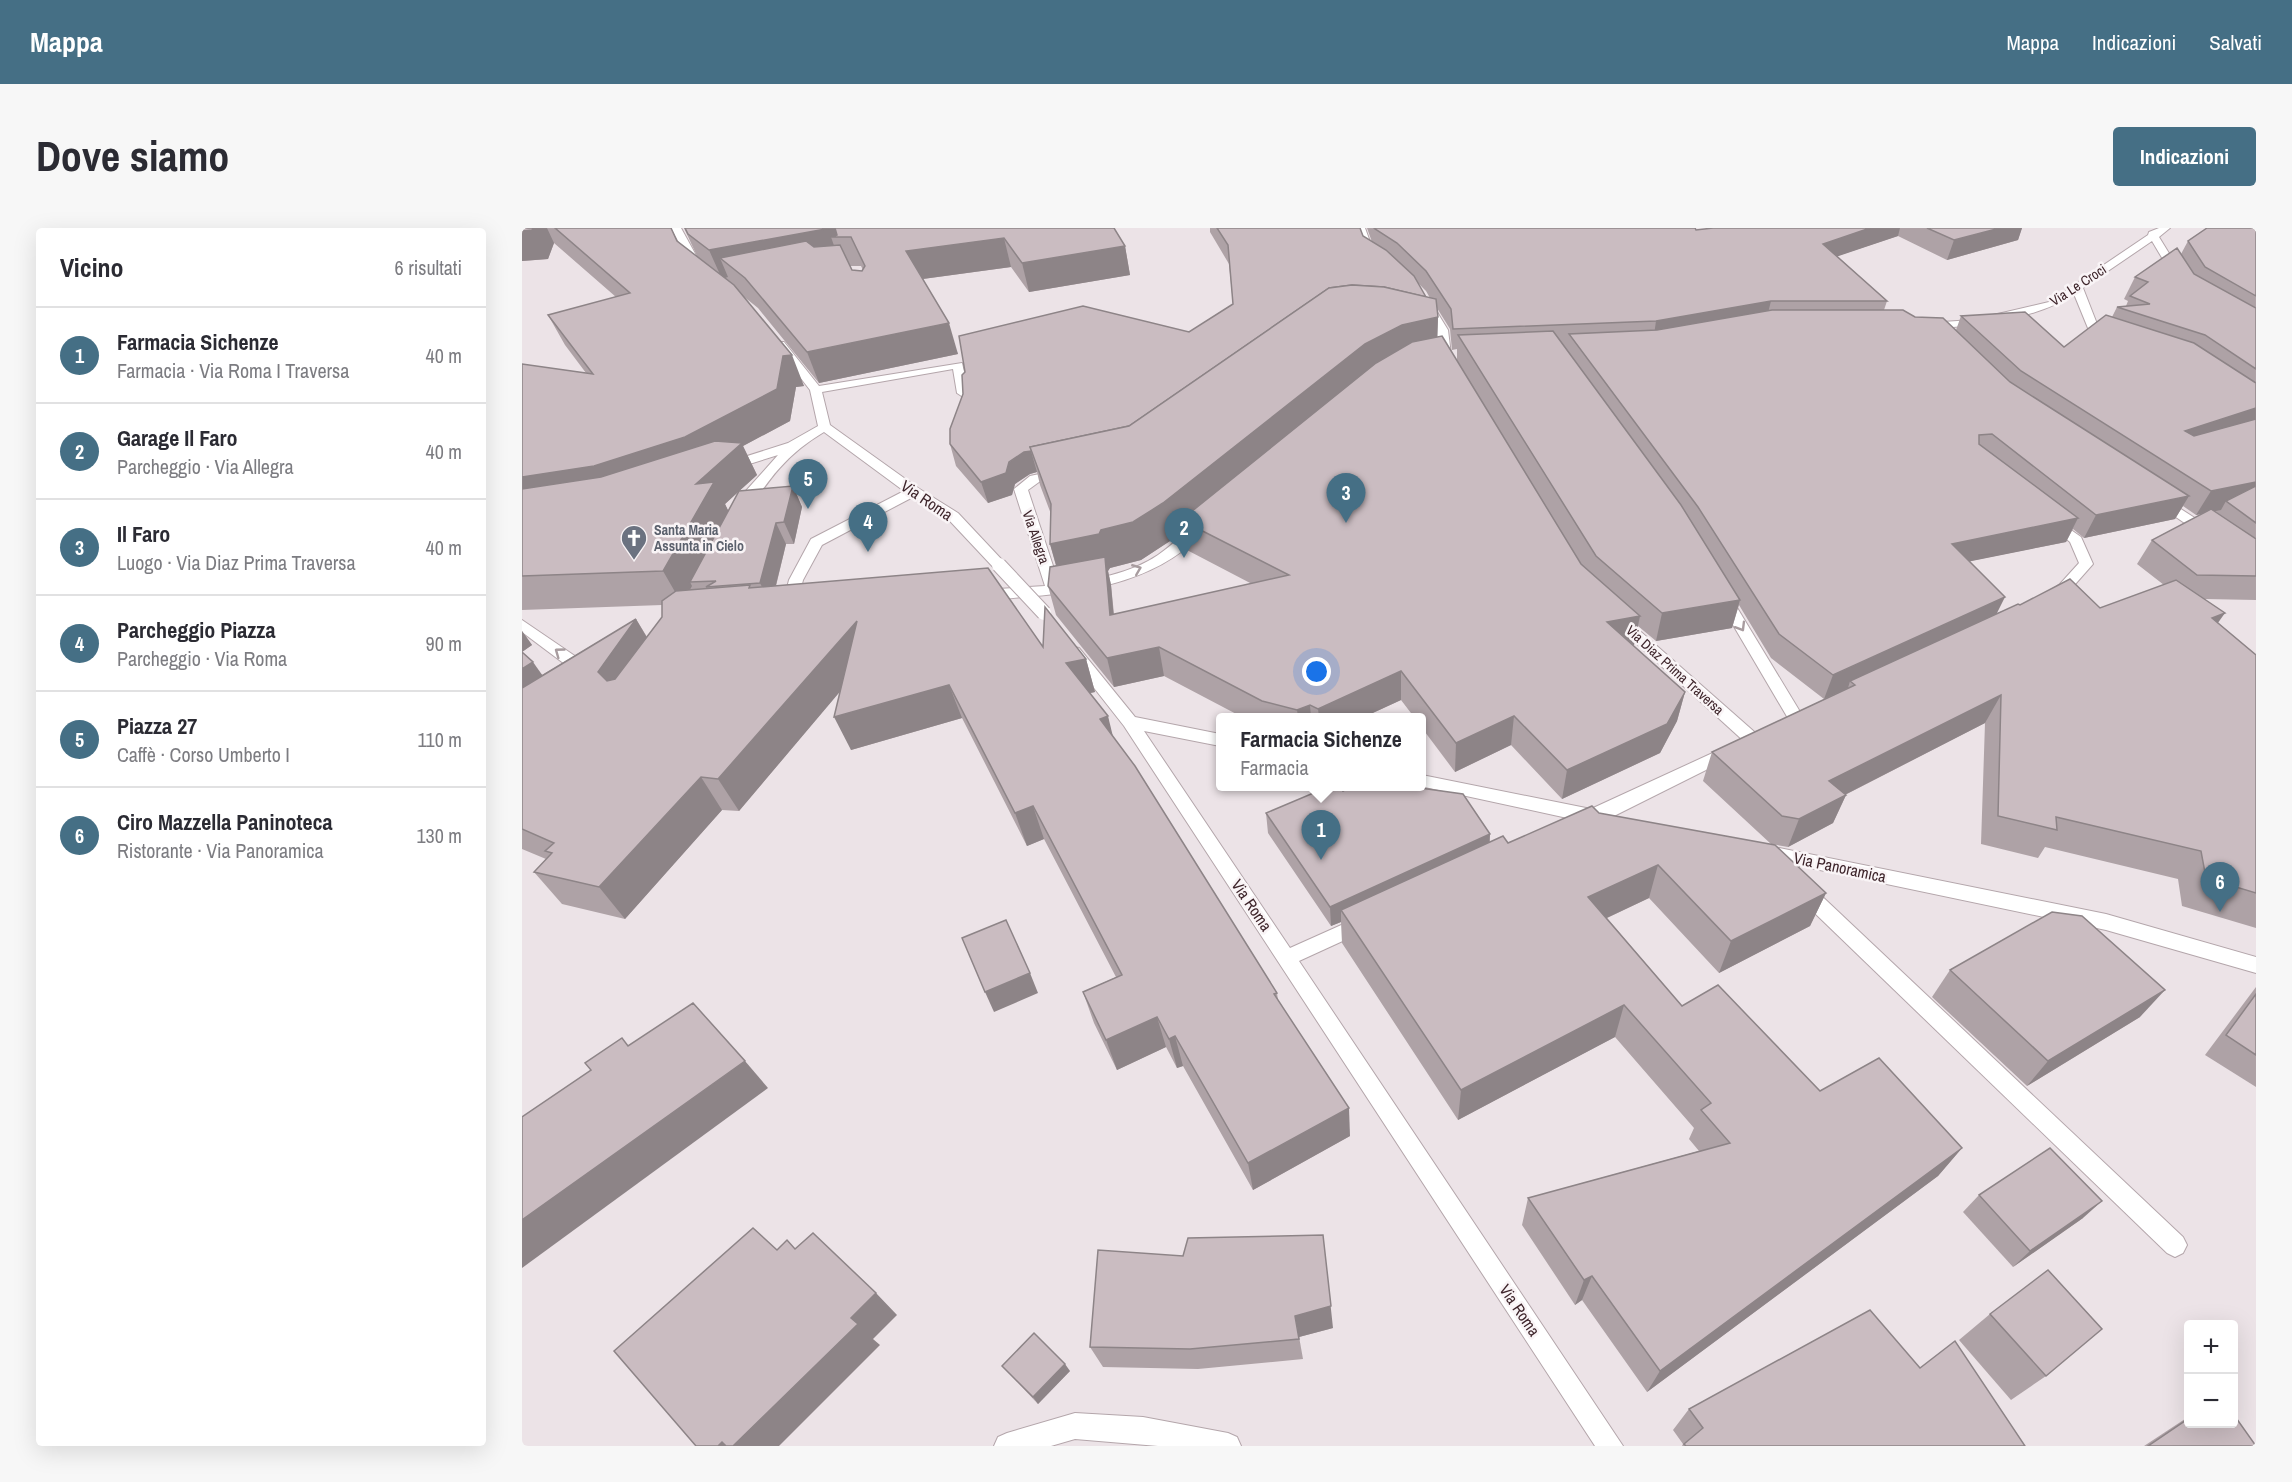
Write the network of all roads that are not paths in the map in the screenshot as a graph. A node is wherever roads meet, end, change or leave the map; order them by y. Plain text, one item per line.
1 (676, 228) edge
2 (1360, 228) edge
3 (2165, 228) edge
4 (2152, 234) junction
5 (1384, 261) edge
6 (711, 278) edge
7 (2182, 282) edge
8 (2077, 287) junction
9 (1419, 292) edge
10 (1421, 326) edge
11 (1442, 330) junction
12 (772, 335) edge
13 (2125, 341) edge
14 (1948, 342) edge
15 (1457, 376) edge
16 (816, 390) junction
17 (963, 393) edge
18 (824, 428) junction
19 (792, 446) junction
20 (1077, 470) edge
21 (714, 471) edge
22 (2143, 489) edge
23 (913, 491) junction
24 (2040, 511) edge
25 (1218, 512) edge
26 (733, 527) edge
27 (2220, 542) edge
28 (1714, 581) edge
29 (1054, 590) junction
30 (973, 596) edge
31 (2036, 604) edge
32 (788, 609) edge
33 (1611, 613) edge
34 (522, 625) edge
35 (582, 689) edge
36 (1130, 722) junction
37 (1216, 739) edge
38 (1753, 740) junction
39 (1426, 783) edge
40 (1593, 816) junction
41 (1627, 824) edge
42 (1562, 831) edge
43 (1741, 847) edge
44 (1763, 852) junction
45 (1382, 914) edge
46 (1287, 958) junction
47 (2256, 965) edge
48 (2175, 1245) dead end
49 (1007, 1446) edge
50 (1228, 1446) edge
51 (1610, 1446) edge

1 - 6 street
2 - 5 street
3 - 4 street, Via Le Croci
4 - 7 street
4 - 8 street, Via Le Croci
8 - 13 street
8 - 14 street, Via Le Croci
9 - 11 street
10 - 11 street
11 - 15 street
12 - 16 street
16 - 17 street
16 - 18 street
18 - 19 street
18 - 23 street, Via Roma
19 - 21 street
19 - 26 street
20 - 29 street, Via Allegra
22 - 27 street
23 - 32 street
23 - 36 street, Via Roma, bridge
24 - 31 street
29 -> 25 street
28 -> 38 street
29 - 30 street
33 - 38 street, Via Diaz Prima Traversa
35 -> 34 street
36 - 37 street
36 - 46 street, Via Roma
38 - 40 street
39 - 40 street
40 - 41 street
40 - 42 street
43 - 44 street, Via Panoramica
44 - 47 street, Via Panoramica
44 - 48 street
45 - 46 street
46 - 51 street, Via Roma
49 - 50 street

